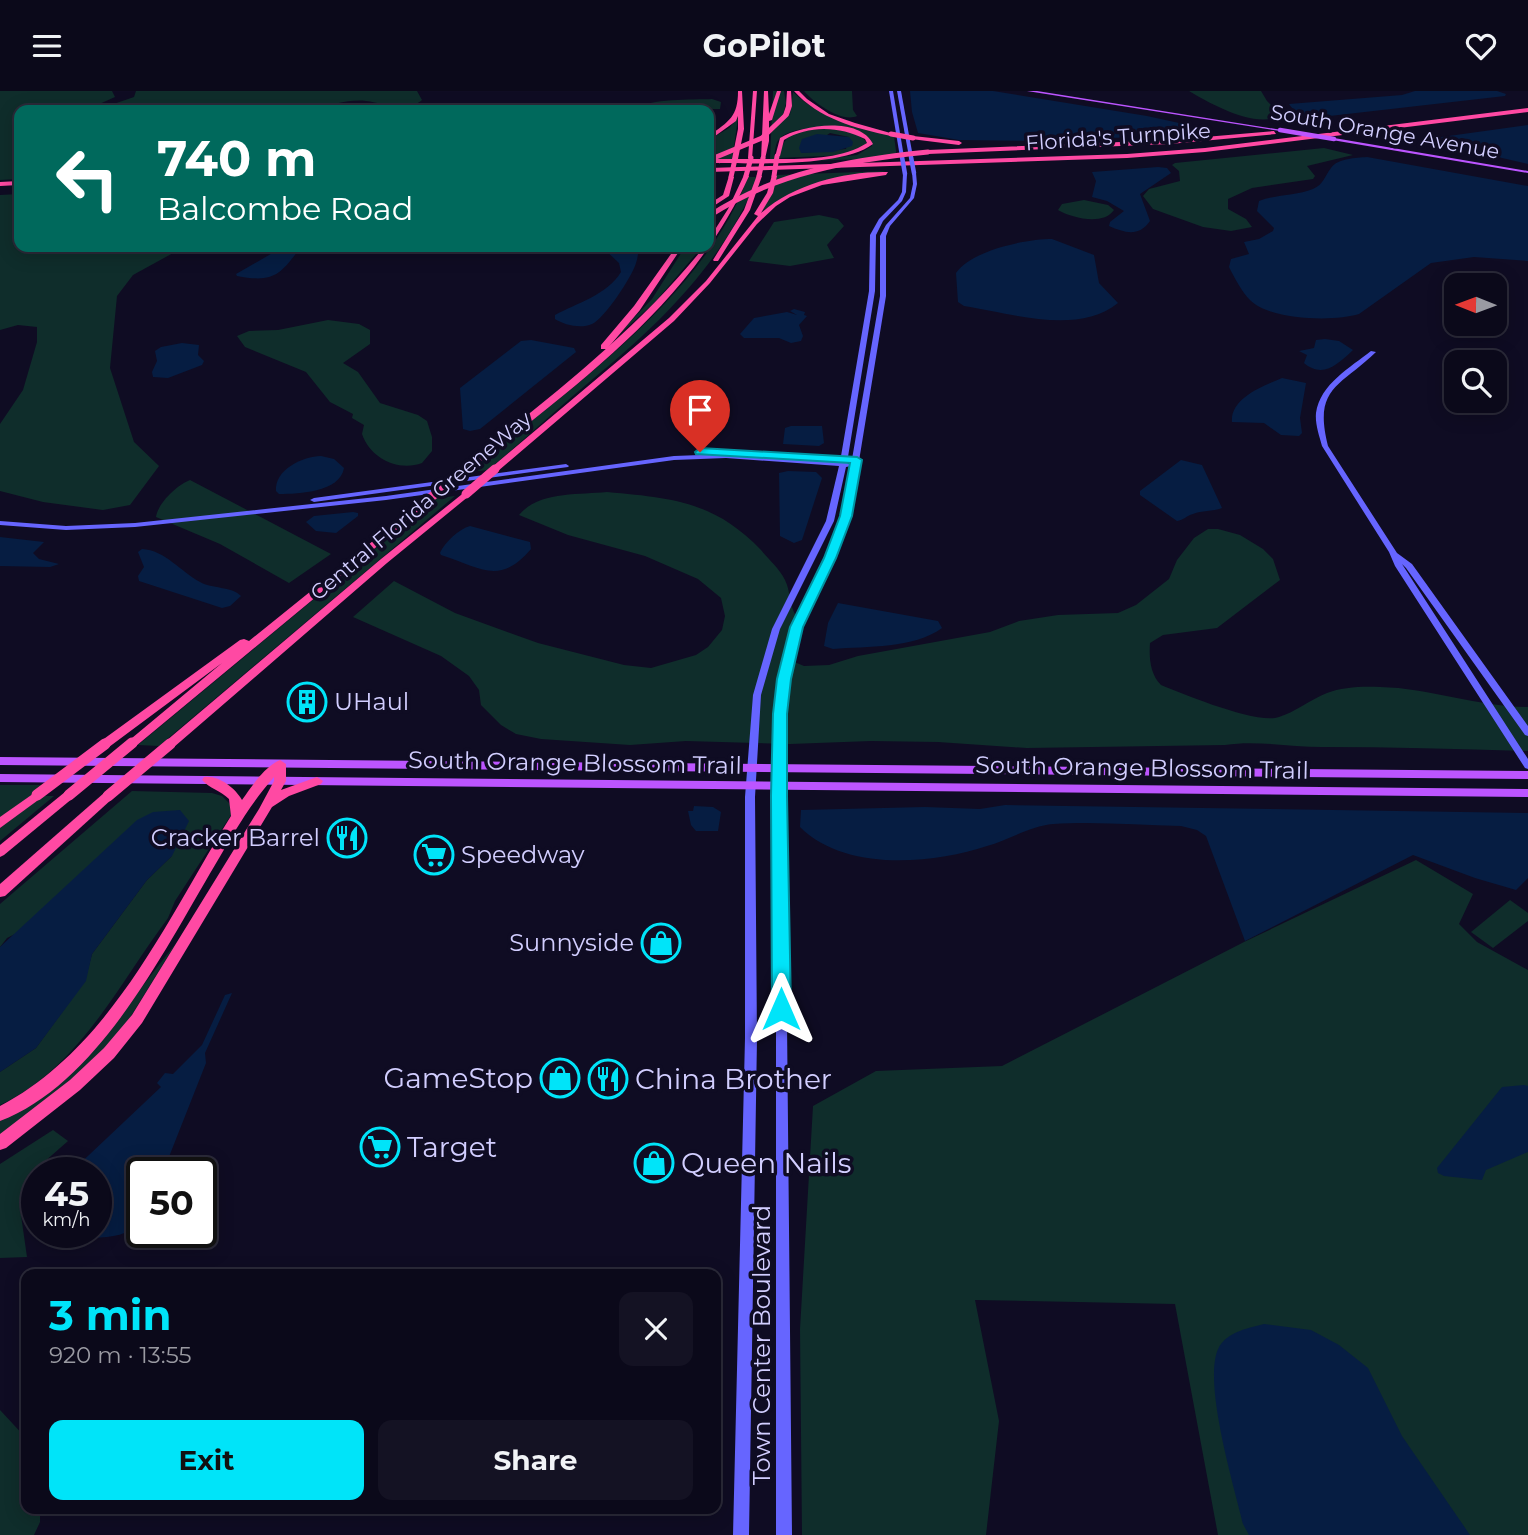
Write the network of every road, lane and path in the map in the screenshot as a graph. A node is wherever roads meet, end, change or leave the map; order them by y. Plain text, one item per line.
1 (740, 91) edge
2 (755, 91) edge
3 (766, 91) edge
4 (779, 91) edge
5 (789, 91) edge
6 (796, 91) edge
7 (891, 91) edge
8 (899, 91) edge
9 (1029, 91) edge
10 (1050, 91) edge
11 (1528, 108) edge
12 (766, 127) junction
13 (1320, 131) junction
14 (714, 134) edge
15 (1078, 146) junction
16 (1205, 150) junction
17 (777, 156) joint
18 (714, 164) edge
19 (714, 167) edge
20 (714, 167) edge
21 (714, 167) edge
22 (714, 167) edge
23 (939, 169) junction
24 (1528, 171) edge
25 (714, 204) edge
26 (714, 213) edge
27 (714, 236) edge
28 (676, 252) edge
29 (703, 252) edge
30 (665, 256) dead end
31 (728, 258) junction
32 (657, 281) junction
33 (1373, 352) dead end
34 (606, 376) junction
35 (565, 387) junction
36 (843, 462) junction
37 (856, 463) junction
38 (0, 523) edge
39 (1393, 552) junction
40 (362, 554) junction
41 (1528, 733) edge
42 (0, 761) edge
43 (280, 764) junction
44 (1528, 767) edge
45 (752, 768) junction
46 (780, 768) junction
47 (1528, 775) edge
48 (0, 778) edge
49 (208, 780) junction
50 (261, 781) junction
51 (280, 781) junction
52 (317, 781) junction
53 (751, 785) junction
54 (779, 786) junction
55 (1528, 793) edge
56 (108, 796) junction
57 (264, 811) junction
58 (237, 818) junction
59 (0, 823) edge
60 (0, 852) edge
61 (0, 885) edge
62 (0, 892) edge
63 (0, 1114) edge
64 (0, 1143) edge
65 (741, 1535) edge
66 (784, 1535) edge

1 - 14 highway
1 - 25 highway, bridge
2 - 27 highway, Central Florida GreeneWay, bridge
3 - 12 highway, Central Florida GreeneWay
4 - 12 highway
5 - 18 highway, bridge
6 - 15 highway, bridge
7 - 36 main road, Town Center Boulevard, bridge
8 - 37 main road, Town Center Boulevard, bridge
9 - 24 main road, South Orange Avenue, bridge
10 - 24 main road, South Orange Avenue, bridge
11 - 13 highway, Florida's Turnpike
11 - 16 highway, Florida's Turnpike
12 - 34 highway, Central Florida GreeneWay, bridge
13 - 15 highway
13 - 19 highway, Florida's Turnpike
15 - 26 highway, bridge
16 - 20 highway, Florida's Turnpike
16 - 23 highway
17 - 21 highway
17 - 31 highway, bridge
22 - 23 highway
23 - 31 highway
28 - 32 highway
29 - 35 highway, Central Florida GreeneWay
30 - 32 highway
31 - 34 highway
32 - 35 highway
33 - 39 main road
34 - 56 highway, Central Florida GreeneWay, bridge
35 - 40 highway, Central Florida GreeneWay, bridge
36 - 37 main road
36 - 38 main road
36 - 45 main road, Town Center Boulevard
37 - 46 main road, Town Center Boulevard
39 - 41 main road
39 - 44 main road
40 - 59 highway, bridge
40 - 60 highway, Central Florida GreeneWay, bridge
42 - 43 main road, South Orange Blossom Trail
43 - 45 main road, South Orange Blossom Trail
43 - 50 highway
43 - 51 highway
45 - 46 main road, South Orange Blossom Trail
45 - 53 main road, Town Center Boulevard
46 - 47 main road, South Orange Blossom Trail
46 - 54 main road, Town Center Boulevard
48 - 49 main road, South Orange Blossom Trail
49 - 50 main road, South Orange Blossom Trail
49 - 58 highway
50 - 51 main road, South Orange Blossom Trail
50 - 58 highway
51 - 52 main road, South Orange Blossom Trail
51 - 57 highway
52 - 53 main road, South Orange Blossom Trail
52 - 57 highway
53 - 54 main road, South Orange Blossom Trail
53 - 65 main road, Town Center Boulevard
54 - 55 main road, South Orange Blossom Trail
54 - 66 main road, Town Center Boulevard
56 - 61 highway, Central Florida GreeneWay
56 - 62 highway
57 - 64 highway
58 - 63 highway

